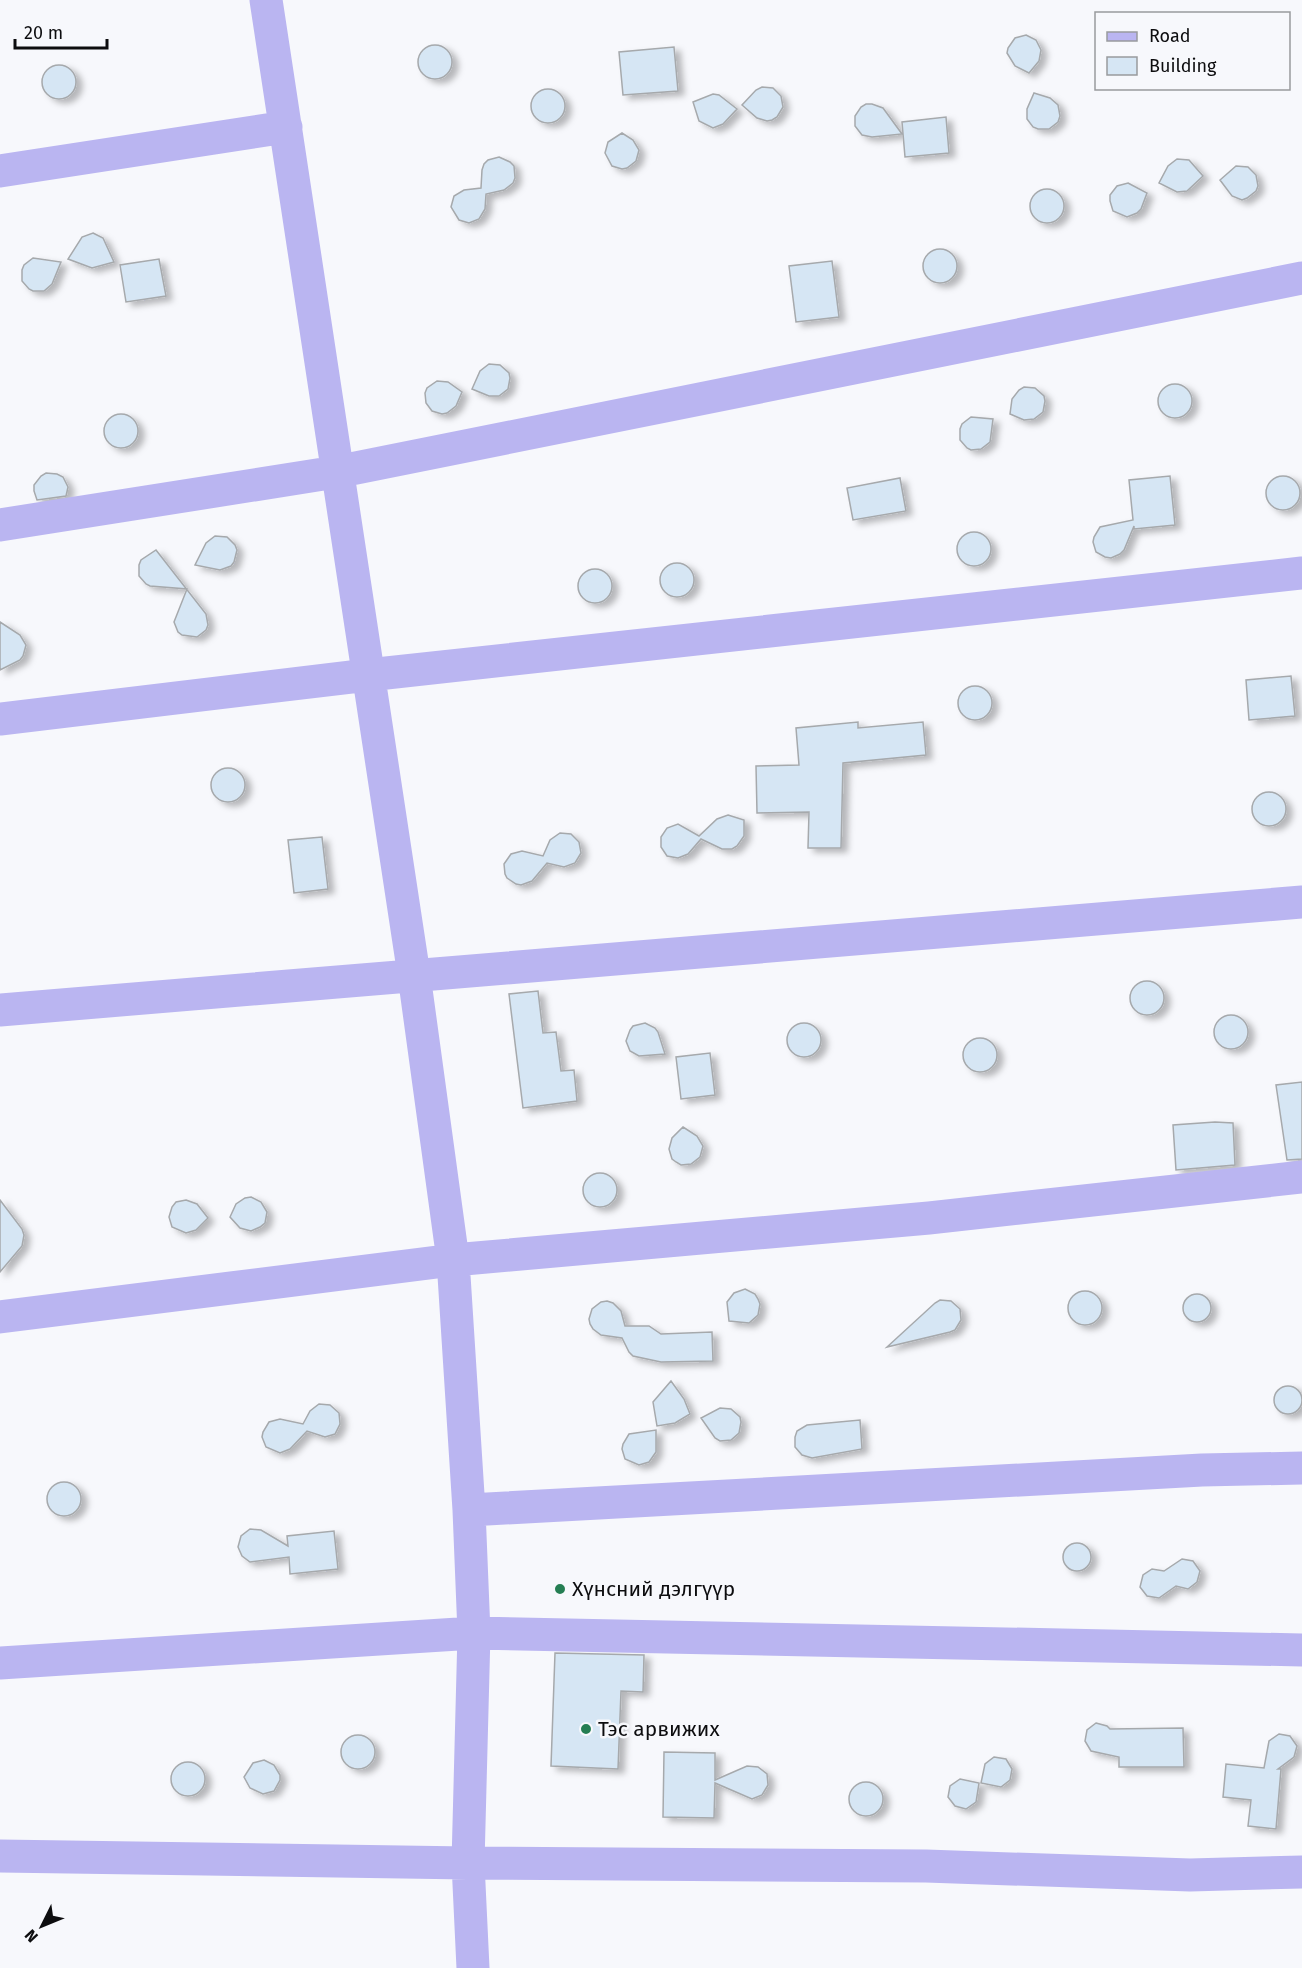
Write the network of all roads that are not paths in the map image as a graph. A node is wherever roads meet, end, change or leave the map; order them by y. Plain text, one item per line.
1 (266, 0) edge
2 (286, 127) junction
3 (0, 171) edge
4 (1302, 278) edge
5 (336, 472) junction
6 (0, 525) edge
7 (1302, 573) edge
8 (368, 675) junction
9 (0, 718) edge
10 (1302, 902) edge
11 (414, 975) junction
12 (0, 1010) edge
13 (1302, 1177) edge
14 (453, 1260) junction
15 (0, 1317) edge
16 (1302, 1468) edge
17 (469, 1510) junction
18 (474, 1633) junction
19 (1302, 1650) edge
20 (0, 1663) edge
21 (0, 1856) edge
22 (468, 1863) junction
23 (1302, 1872) edge
24 (473, 1968) edge

1 - 2 street
2 - 3 street
2 - 5 street
4 - 5 street
5 - 6 street
5 - 8 street
7 - 8 street
8 - 9 street
8 - 11 street
10 - 11 street
11 - 12 street
11 - 14 street
13 - 14 street
14 - 15 street
14 - 17 street
16 - 17 street
17 - 18 street
18 - 19 street
18 - 20 street
18 - 22 street
21 - 22 street
22 - 23 street
22 - 24 street

